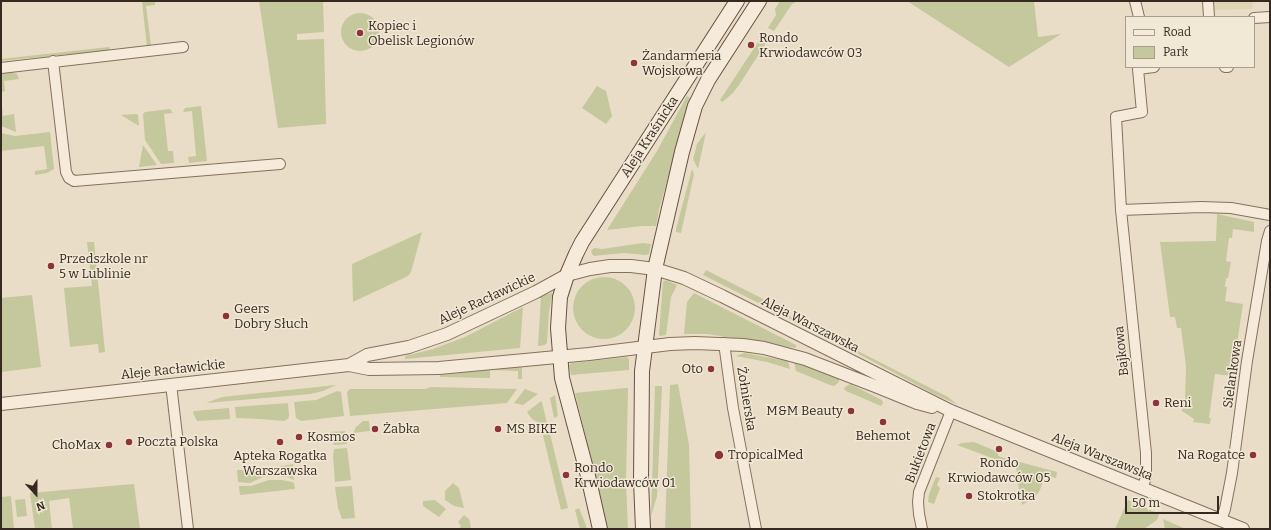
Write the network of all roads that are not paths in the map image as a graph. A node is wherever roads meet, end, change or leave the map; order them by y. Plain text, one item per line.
1 (737, 1) edge
2 (759, 1) edge
3 (1135, 1) edge
4 (1208, 1) edge
5 (1139, 16) edge
6 (1209, 16) edge
7 (1255, 18) edge
8 (1270, 18) edge
9 (183, 47) dead end
10 (53, 61) junction
11 (1, 68) edge
12 (1146, 68) edge
13 (280, 164) dead end
14 (1121, 210) junction
15 (1270, 215) edge
16 (1270, 231) edge
17 (655, 269) junction
18 (567, 275) junction
19 (724, 343) junction
20 (644, 347) junction
21 (560, 357) junction
22 (349, 365) junction
23 (171, 384) junction
24 (1, 404) edge
25 (951, 411) junction
26 (1142, 488) junction
27 (1221, 520) junction
28 (188, 529) edge
29 (600, 529) edge
30 (643, 529) edge
31 (756, 529) edge
32 (922, 529) edge
33 (1243, 529) edge

1 - 18 main road, Aleja Kraśnicka
2 - 17 main road, Aleja Kraśnicka
3 - 5 street
4 - 6 street
7 - 8 street
9 - 10 street
10 - 11 street
10 - 13 street
12 - 14 street, Bajkowa
14 - 15 street
14 - 26 street, Bajkowa
16 - 27 street, Sielankowa
17 - 18 street, Aleja Warszawska
17 - 20 main road, Aleja Kraśnicka
17 - 25 street, Aleja Warszawska
18 - 21 main road, Aleja Kraśnicka
18 - 22 street, Aleje Racławickie
19 - 20 street, Aleja Warszawska
19 - 25 street, Aleja Warszawska
19 - 31 street, Żołnierska
20 - 21 street, Aleja Warszawska
20 - 30 main road, Aleja Kraśnicka
21 - 22 street, Aleje Racławickie
21 - 29 main road, Aleja Kraśnicka
22 - 23 street, Aleje Racławickie
23 - 24 street, Aleje Racławickie
23 - 28 street
25 - 26 street, Aleja Warszawska
25 - 32 street, Bukietowa
26 - 27 street, Aleja Warszawska
27 - 33 street, Aleja Warszawska

